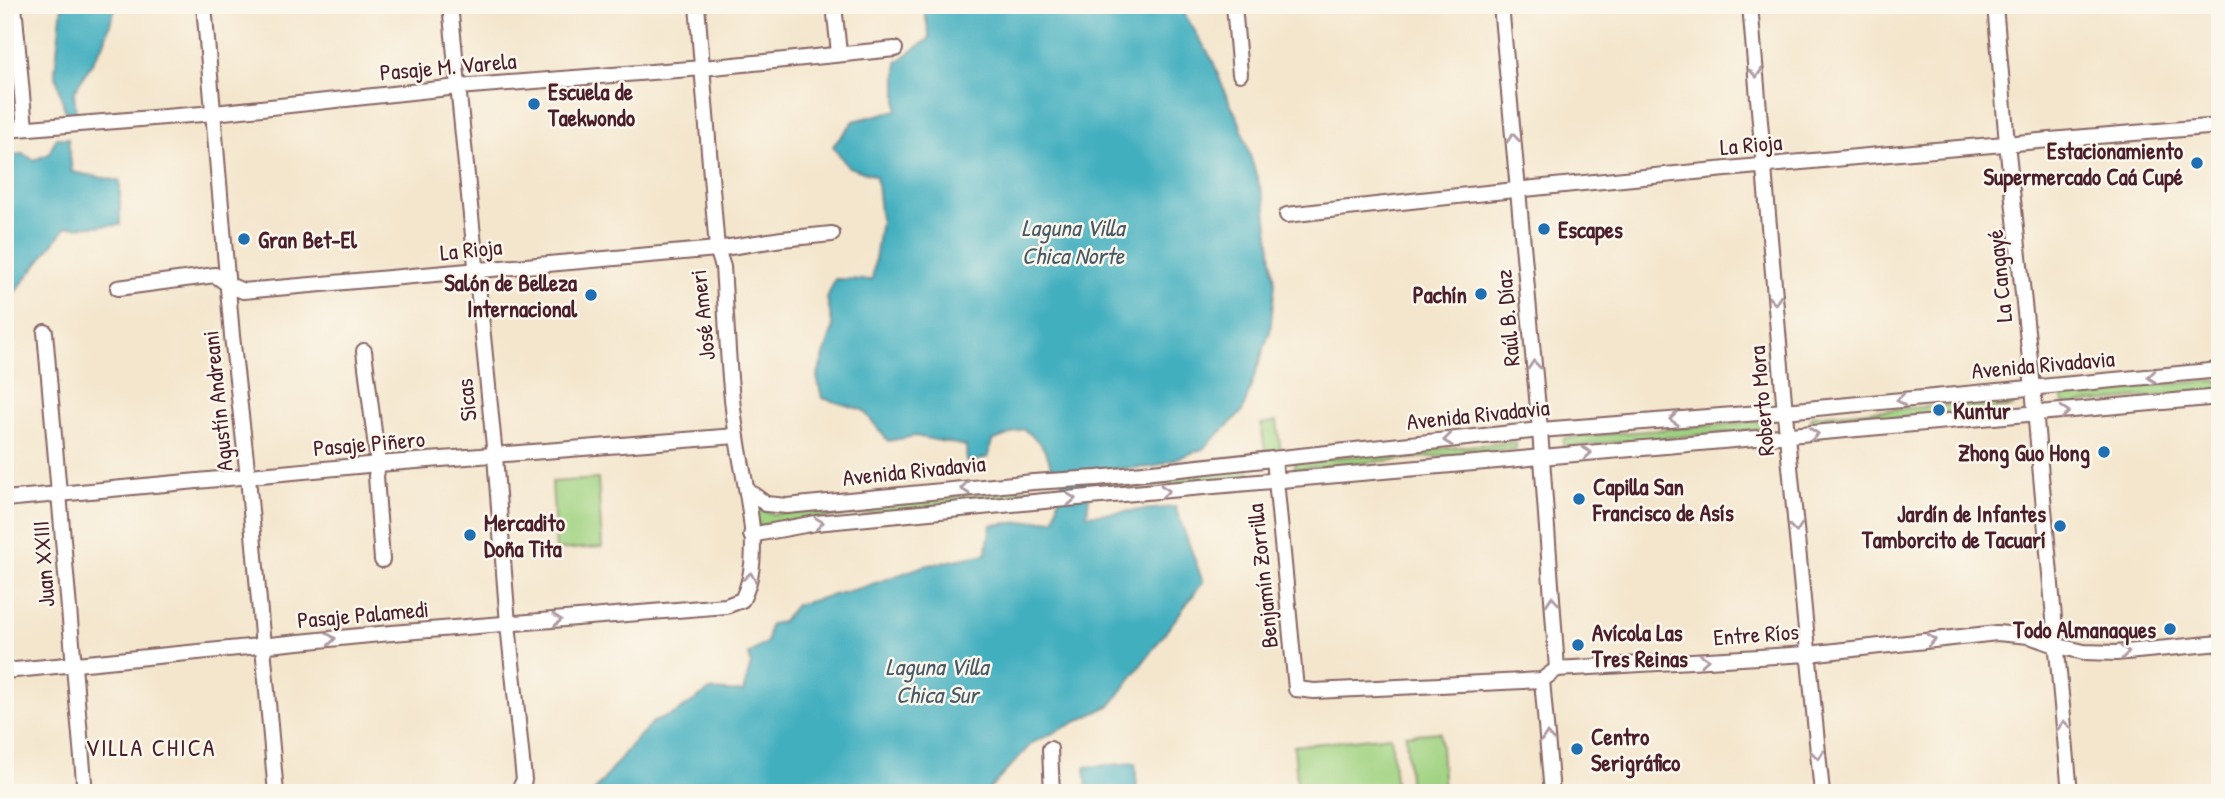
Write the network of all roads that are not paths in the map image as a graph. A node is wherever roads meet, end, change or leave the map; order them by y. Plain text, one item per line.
1 (14, 5) edge
2 (204, 5) edge
3 (450, 5) edge
4 (697, 5) edge
5 (834, 5) edge
6 (1234, 5) edge
7 (1501, 5) edge
8 (1750, 5) edge
9 (1995, 5) edge
10 (895, 49) dead end
11 (839, 53) junction
12 (703, 68) junction
13 (1240, 74) dead end
14 (458, 87) junction
15 (214, 113) junction
16 (2220, 126) edge
17 (25, 128) junction
18 (5, 130) edge
19 (2007, 143) junction
20 (1764, 166) junction
21 (1518, 188) junction
22 (1287, 215) dead end
23 (832, 234) dead end
24 (716, 250) junction
25 (476, 272) junction
26 (229, 285) junction
27 (118, 288) dead end
28 (45, 332) dead end
29 (364, 351) dead end
30 (2220, 370) edge
31 (2034, 388) junction
32 (2220, 397) edge
33 (1785, 411) junction
34 (2036, 414) junction
35 (1540, 430) junction
36 (736, 436) junction
37 (1787, 436) junction
38 (495, 456) junction
39 (1542, 457) junction
40 (1274, 459) junction
41 (378, 464) junction
42 (248, 477) junction
43 (1275, 481) junction
44 (747, 490) junction
45 (60, 494) junction
46 (5, 499) edge
47 (751, 535) junction
48 (382, 560) dead end
49 (726, 606) joint
50 (508, 624) junction
51 (2220, 643) edge
52 (263, 646) junction
53 (2058, 646) junction
54 (1808, 654) junction
55 (73, 664) junction
56 (1558, 670) junction
57 (5, 671) edge
58 (1542, 680) junction
59 (1296, 689) joint
60 (1050, 749) dead end
61 (517, 792) edge
62 (85, 793) edge
63 (276, 793) edge
64 (1052, 793) edge
65 (1552, 793) edge
66 (1822, 793) edge
67 (2070, 793) edge

1 - 17 street
2 - 15 street, Agustín Andreani
3 - 14 street, Sicas
4 - 12 street, José Ameri
5 - 11 street
6 - 13 street
21 -> 7 street, Raúl B. Díaz
8 -> 20 street, Roberto Mora
9 - 19 street, La Cangayé
10 - 11 street, Pasaje M. Varela
11 - 12 street, Pasaje M. Varela
12 - 14 street, Pasaje M. Varela
12 - 24 street, José Ameri
14 - 15 street, Pasaje M. Varela
14 - 25 street, Sicas
15 - 17 street, Pasaje M. Varela
15 - 26 street, Agustín Andreani
16 - 19 street, La Rioja
17 - 18 street, Pasaje M. Varela
19 - 20 street, La Rioja
19 - 31 street, La Cangayé
20 - 21 street, La Rioja
20 -> 33 street, Roberto Mora
21 - 22 street, La Rioja
35 -> 21 street, Raúl B. Díaz
23 - 24 street, La Rioja
24 - 25 street, La Rioja
24 - 36 street, José Ameri
25 - 26 street, La Rioja
25 - 38 street, Sicas
26 - 27 street, La Rioja
26 - 42 street, Agustín Andreani
28 - 45 street, Juan XXIII
29 - 41 street
30 -> 31 street, Avenida Rivadavia
31 -> 33 street, Avenida Rivadavia
31 - 34 street, La Cangayé
34 -> 32 street, Avenida Rivadavia
33 -> 35 street, Avenida Rivadavia
33 - 37 street, Roberto Mora
37 -> 34 street, Avenida Rivadavia
34 - 53 street, La Cangayé
35 - 39 street, Raúl B. Díaz
35 -> 40 street, Avenida Rivadavia
36 - 38 street, Pasaje Piñero
36 - 44 street, José Ameri
39 -> 37 street, Avenida Rivadavia
37 -> 54 street, Roberto Mora
38 - 41 street, Pasaje Piñero
38 - 50 street, Sicas
39 - 43 street, Avenida Rivadavia
56 -> 39 street, Raúl B. Díaz
40 - 43 street, Benjamín Zorrilla
40 -> 44 street, Avenida Rivadavia
41 - 42 street, Pasaje Piñero
41 - 48 street
42 - 45 street, Pasaje Piñero
42 - 52 street, Agustín Andreani
47 -> 43 street, Avenida Rivadavia
43 - 59 street, Benjamín Zorrilla
44 - 47 street, José Ameri
45 - 46 street, Pasaje Piñero
45 - 55 street, Juan XXIII
49 -> 47 street, José Ameri
50 -> 49 street, Pasaje Palamedi
52 -> 50 street, Pasaje Palamedi
50 - 61 street, Sicas
53 -> 51 street, Entre Ríos
52 - 55 street, Pasaje Palamedi
52 - 63 street, Agustín Andreani
54 -> 53 street, Entre Ríos
67 -> 53 street, La Cangayé
56 -> 54 street, Entre Ríos
54 -> 66 street, Roberto Mora
55 - 57 street, Pasaje Palamedi
55 - 62 street, Juan XXIII
56 - 58 street, Entre Ríos
58 - 59 street, Entre Ríos
65 -> 58 street
60 - 64 street

